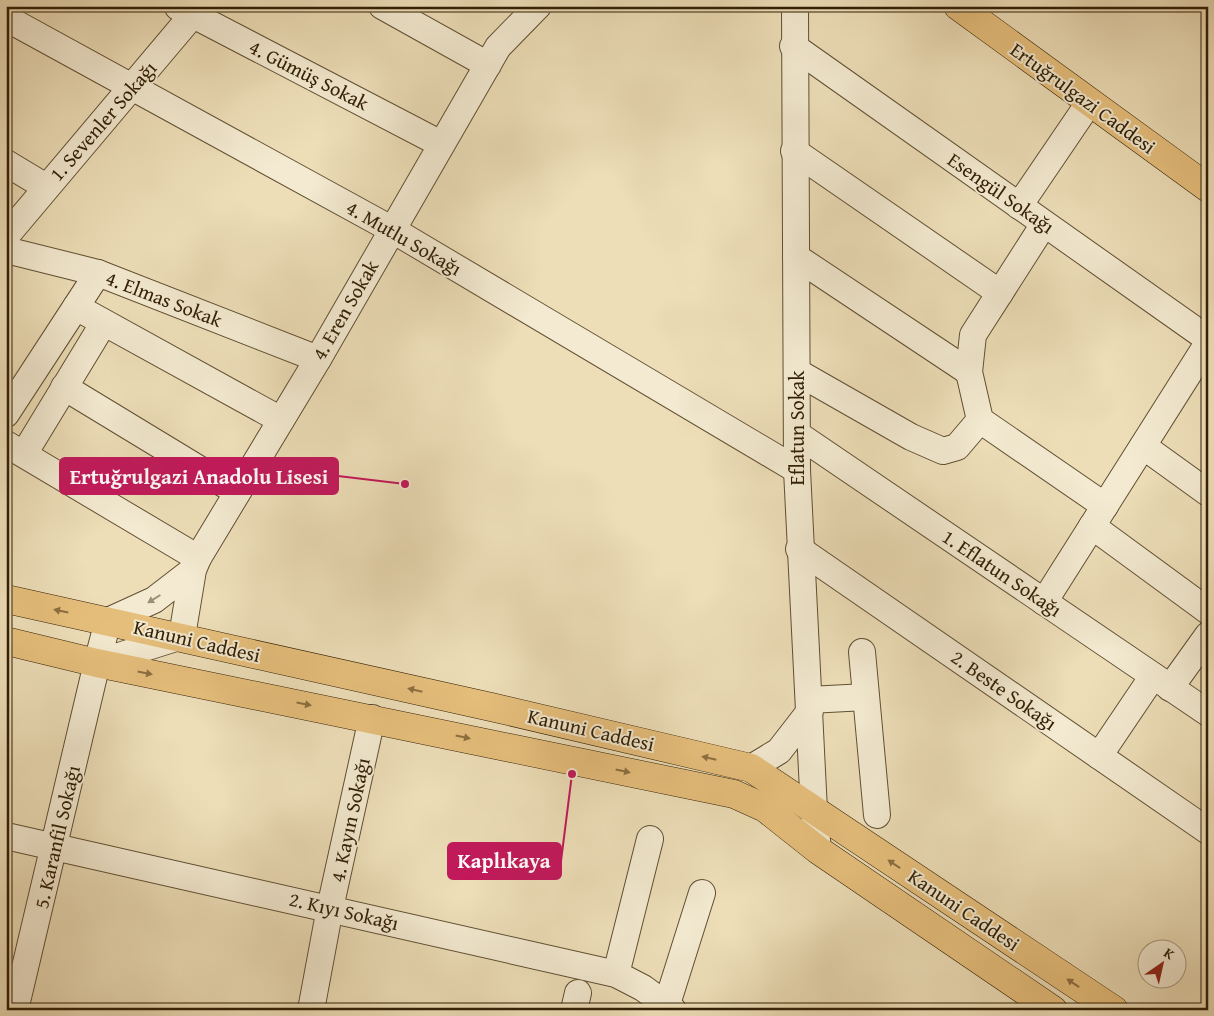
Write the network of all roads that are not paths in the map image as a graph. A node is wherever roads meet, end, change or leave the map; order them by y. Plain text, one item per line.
1 (382, 6) edge
2 (538, 6) edge
3 (795, 6) edge
4 (964, 8) edge
5 (190, 9) edge
6 (6, 18) edge
7 (794, 46) junction
8 (488, 65) junction
9 (132, 87) junction
10 (1089, 103) junction
11 (441, 144) junction
12 (794, 151) junction
13 (6, 163) edge
14 (46, 187) junction
15 (1208, 188) edge
16 (1019, 206) junction
17 (1044, 224) junction
18 (391, 230) junction
19 (6, 236) edge
20 (6, 250) edge
21 (796, 257) junction
22 (98, 273) junction
23 (1000, 293) junction
24 (76, 307) junction
25 (103, 324) junction
26 (1208, 339) edge
27 (1208, 343) edge
28 (318, 359) junction
29 (797, 372) junction
30 (970, 372) junction
31 (64, 387) junction
32 (6, 414) edge
33 (281, 420) junction
34 (980, 420) junction
35 (797, 434) junction
36 (1143, 446) junction
37 (15, 449) edge
38 (797, 470) junction
39 (237, 492) junction
40 (1208, 493) edge
41 (1099, 516) junction
42 (799, 549) junction
43 (196, 564) junction
44 (6, 598) edge
45 (1044, 602) junction
46 (1208, 611) edge
47 (108, 621) junction
48 (1208, 635) edge
49 (182, 636) junction
50 (6, 641) edge
51 (862, 652) dead end
52 (97, 663) junction
53 (1162, 682) junction
54 (866, 697) junction
55 (809, 706) junction
56 (1208, 713) edge
57 (372, 718) junction
58 (1099, 756) junction
59 (751, 768) junction
60 (814, 811) junction
61 (877, 815) dead end
62 (1208, 831) edge
63 (6, 836) edge
64 (650, 840) dead end
65 (55, 847) junction
66 (818, 850) junction
67 (702, 892) dead end
68 (330, 908) junction
69 (616, 974) junction
70 (670, 1007) edge
71 (15, 1010) edge
72 (311, 1010) edge
73 (1053, 1010) edge
74 (1114, 1010) edge

1 - 8 street
2 - 8 street, 4. Eren Sokak
3 - 7 street, Eflatun Sokak
4 - 10 main road, Ertuğrulgazi Caddesi
5 - 9 street, 1. Sevenler Sokağı
5 - 11 street, 4. Gümüş Sokak
6 - 9 street, 4. Mutlu Sokağı
7 - 12 street, Eflatun Sokak
7 - 16 street, Esengül Sokağı
8 - 11 street, 4. Eren Sokak
9 - 14 street, 1. Sevenler Sokağı
9 - 18 street, 4. Mutlu Sokağı
10 - 15 main road, Ertuğrulgazi Caddesi
10 - 16 street
11 - 18 street, 4. Eren Sokak
12 - 21 street, Eflatun Sokak
12 - 23 street
13 - 14 street
14 - 19 street, 1. Sevenler Sokağı
16 - 17 street, Esengül Sokağı
17 - 23 street
17 - 26 street, Esengül Sokağı
18 - 28 street, 4. Eren Sokak
18 - 38 street, 4. Mutlu Sokağı
20 - 22 street, 4. Elmas Sokak
21 - 29 street, Eflatun Sokak
21 - 30 street
22 - 24 street
22 - 28 street, 4. Elmas Sokak
23 - 30 street
24 - 25 street
24 - 32 street
25 - 31 street
25 - 33 street
27 - 36 street
28 - 33 street, 4. Eren Sokak
29 - 34 street
29 - 35 street, Eflatun Sokak
30 - 34 street
31 - 37 street
31 - 39 street
33 - 39 street, 4. Eren Sokak
34 - 41 street
35 - 38 street, Eflatun Sokak
35 - 45 street, 1. Eflatun Sokağı
36 - 40 street
36 - 41 street
37 - 43 street
38 - 42 street, Eflatun Sokak
39 - 43 street, 4. Eren Sokak
41 - 45 street
41 - 46 street
42 - 55 street, Eflatun Sokak
42 - 58 street, 2. Beste Sokağı
43 -> 47 street, 4. Eren Sokak
43 - 49 street, 4. Eren Sokak
47 -> 44 main road, Kanuni Caddesi
45 - 53 street, 1. Eflatun Sokağı
47 - 49 main road, Kanuni Caddesi
47 - 52 street, 5. Karanfil Sokağı
48 - 53 street
49 - 52 street
59 -> 49 main road, Kanuni Caddesi
50 - 52 main road, Kanuni Caddesi
51 - 54 street
52 -> 57 main road, Kanuni Caddesi
52 - 65 street, 5. Karanfil Sokağı
53 - 56 street, 1. Eflatun Sokağı
53 - 58 street
54 - 55 street
54 - 61 street
55 - 59 street
55 - 60 street, Eflatun Sokak
57 -> 66 main road, Kanuni Caddesi
57 - 68 street, 4. Kayın Sokağı
58 - 62 street, 2. Beste Sokağı
59 - 60 main road, Kanuni Caddesi
60 - 66 street, Eflatun Sokak
74 -> 60 main road, Kanuni Caddesi
63 - 65 street, 2. Kıyı Sokağı
64 - 69 street
65 - 68 street, 2. Kıyı Sokağı
65 - 71 street, 5. Karanfil Sokağı
66 - 73 main road, Kanuni Caddesi
67 - 70 street
68 - 69 street, 2. Kıyı Sokağı
68 - 72 street, 4. Kayın Sokağı
69 - 70 street, 2. Kıyı Sokağı

